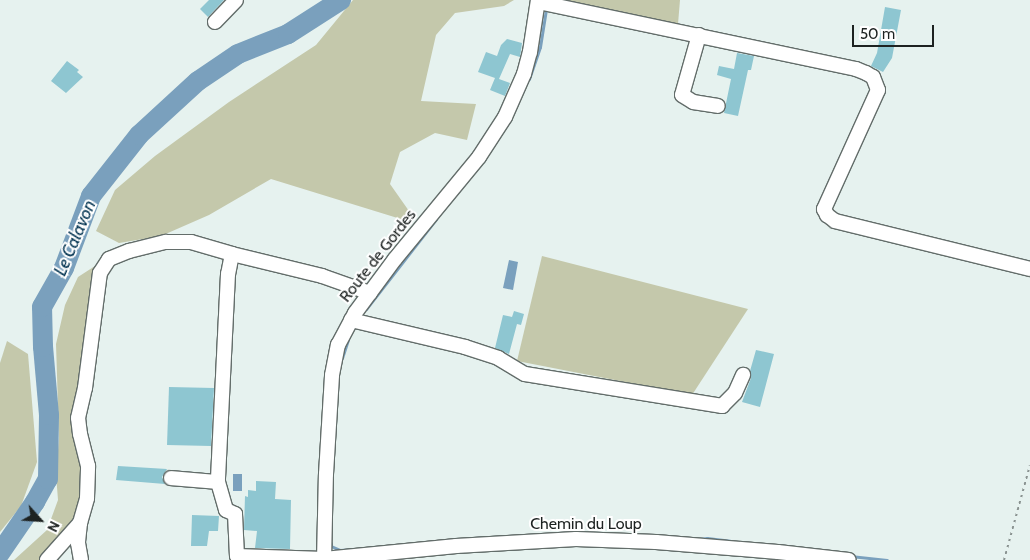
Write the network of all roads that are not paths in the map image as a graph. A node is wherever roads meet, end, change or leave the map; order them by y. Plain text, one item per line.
1 (236, 0) edge
2 (538, 1) edge
3 (215, 22) dead end
4 (699, 36) junction
5 (718, 106) dead end
6 (232, 254) junction
7 (1030, 269) edge
8 (370, 292) junction
9 (351, 320) junction
10 (744, 375) dead end
11 (171, 478) dead end
12 (218, 482) junction
13 (80, 523) junction
14 (324, 559) edge
15 (47, 560) edge
16 (81, 560) edge
17 (849, 560) edge

1 - 3 street
2 - 4 street
2 - 8 street, Route de Gordes
4 - 5 street
4 - 7 street
6 - 8 street
6 - 12 street
6 - 13 street
8 - 9 street, Route de Gordes
9 - 10 street
9 - 14 street, Route de Gordes
11 - 12 street
12 - 14 street, Chemin du Loup
13 - 15 street
13 - 16 street
14 - 17 street, Chemin du Loup

